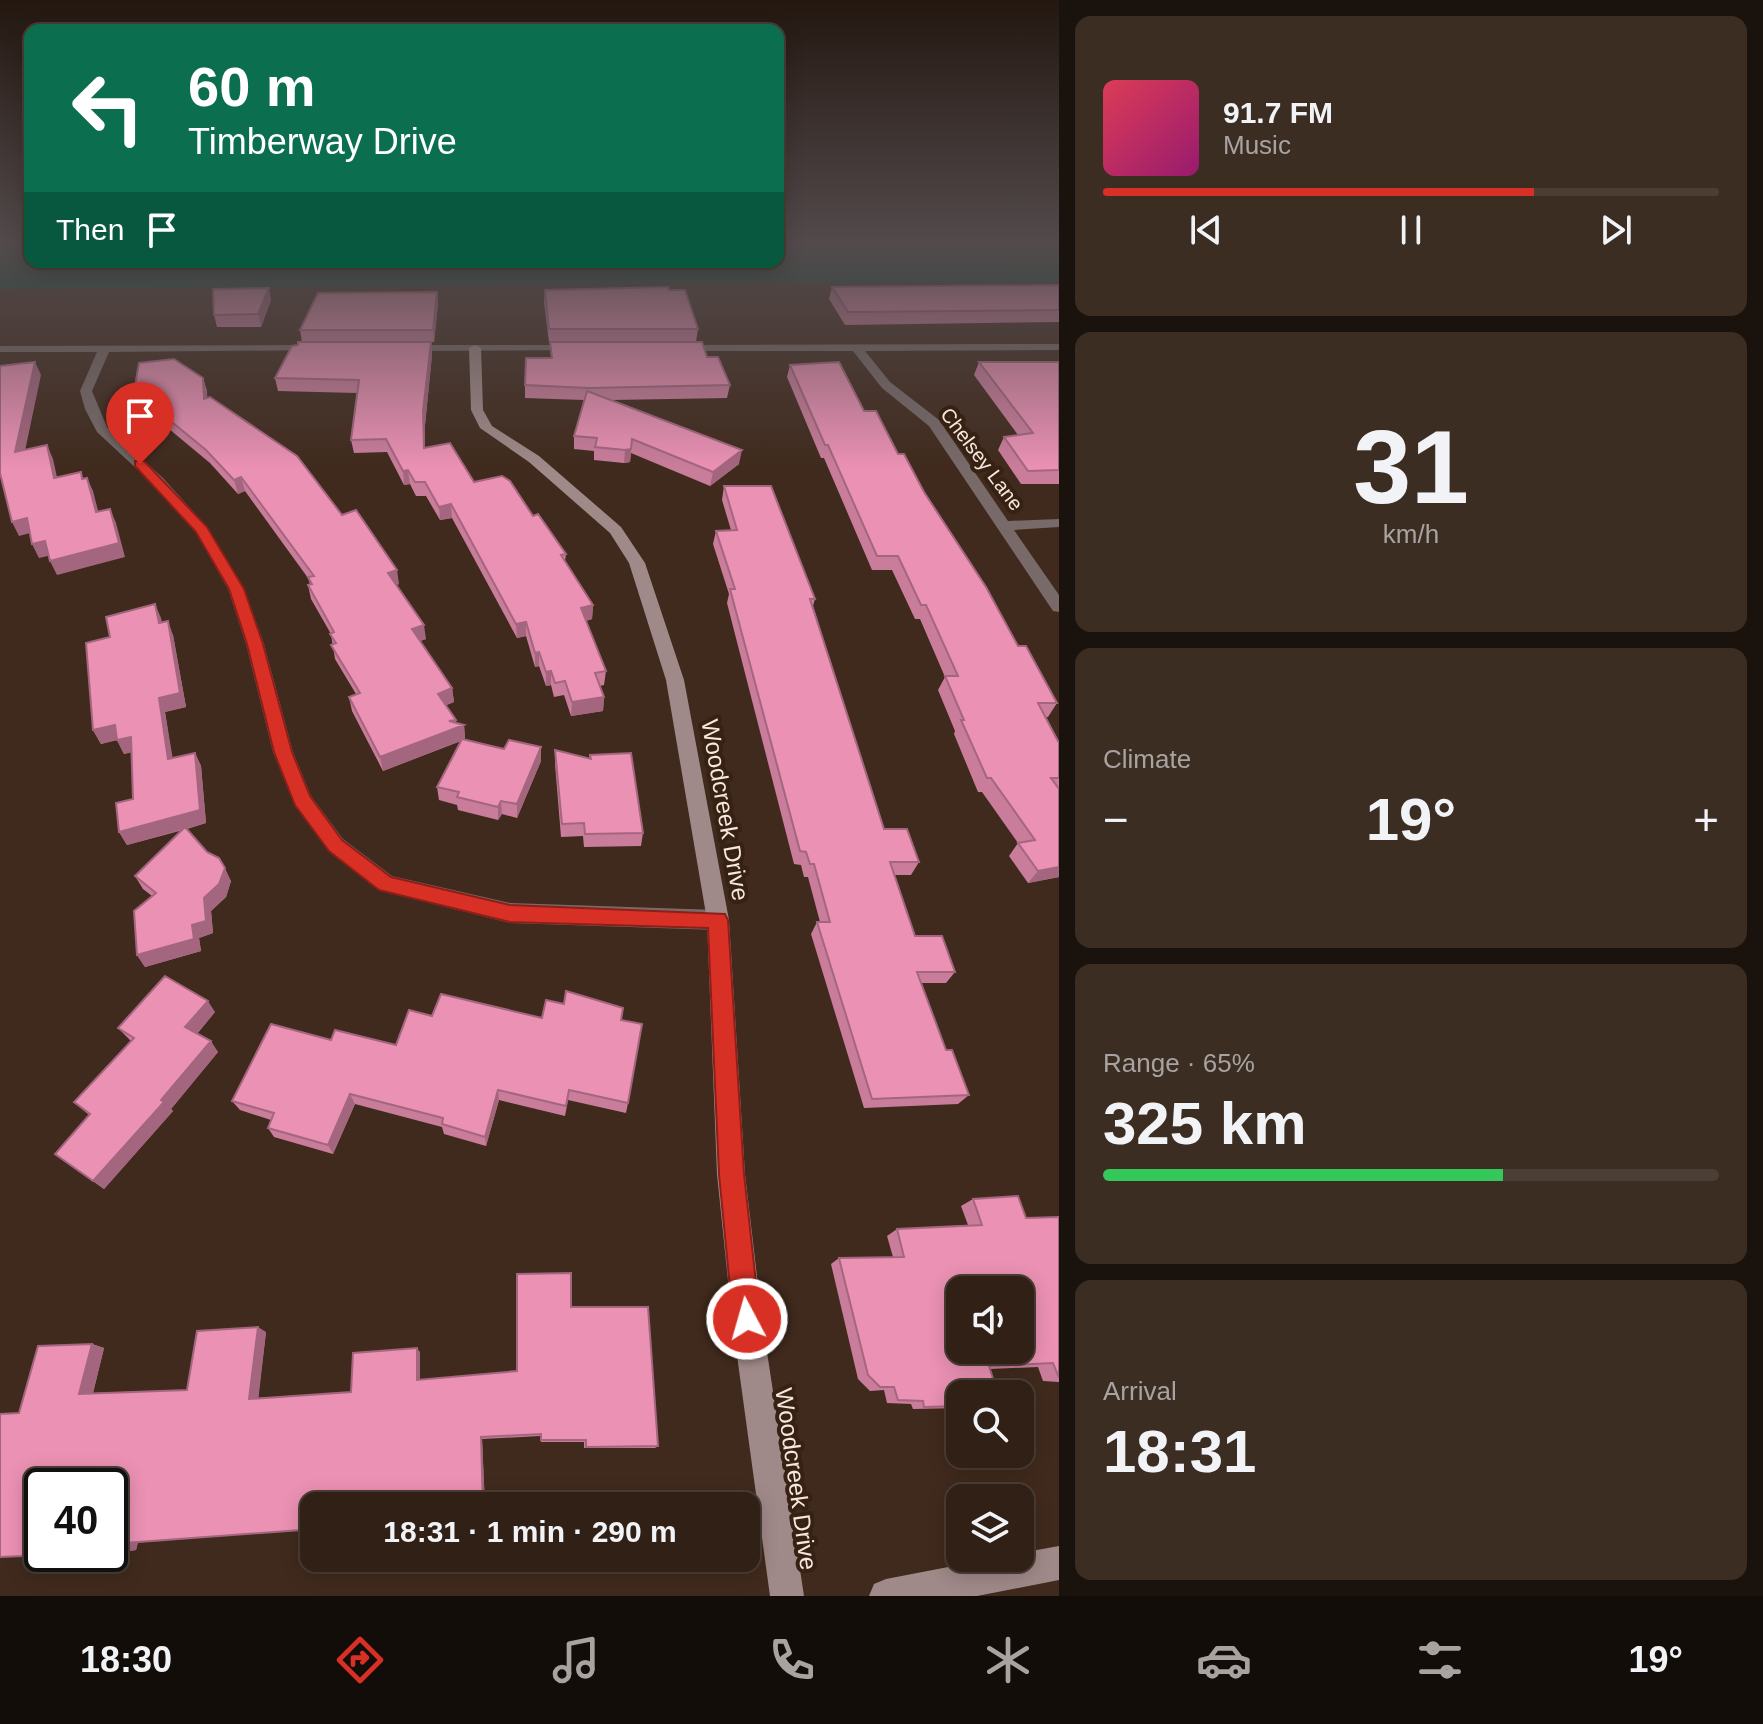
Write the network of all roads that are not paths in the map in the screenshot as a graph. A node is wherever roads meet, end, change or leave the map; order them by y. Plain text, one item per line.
1 (1059, 347) edge
2 (324, 348) edge
3 (384, 348) edge
4 (475, 348) junction
5 (594, 348) edge
6 (669, 348) edge
7 (0, 349) edge
8 (857, 349) junction
9 (104, 350) junction
10 (1059, 523) edge
11 (1006, 526) junction
12 (1059, 607) edge
13 (718, 920) junction
14 (1059, 1563) edge
15 (787, 1596) edge
16 (886, 1596) edge

1 - 8 street
2 - 9 street
3 - 4 street
4 - 5 street
4 - 13 street, Woodcreek Drive
6 - 8 street
7 - 9 street
8 - 11 street, Chelsey Lane
9 - 13 street
10 - 11 street
11 - 12 street, Chelsey Lane
13 - 15 street, Woodcreek Drive
14 - 16 street

